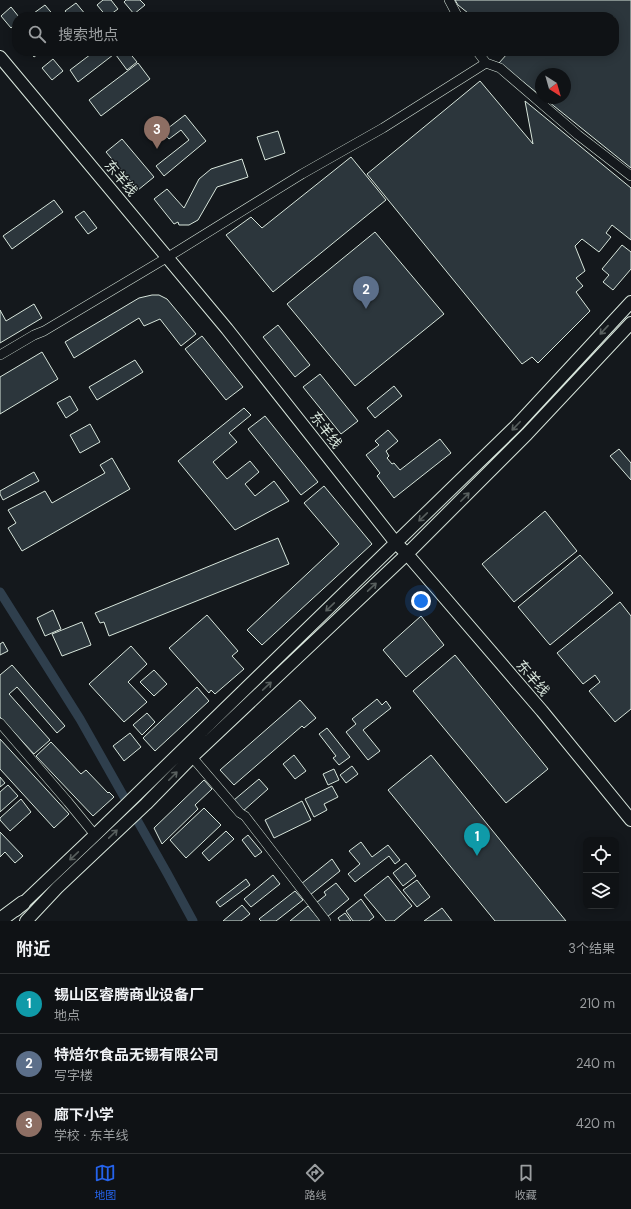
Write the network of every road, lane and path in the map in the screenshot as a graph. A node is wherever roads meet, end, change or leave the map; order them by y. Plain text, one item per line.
1 (449, 0) edge
2 (455, 12) edge
3 (481, 56) edge
4 (0, 57) edge
5 (486, 62) junction
6 (631, 176) edge
7 (168, 257) junction
8 (631, 302) edge
9 (631, 323) edge
10 (0, 355) edge
11 (396, 543) junction
12 (407, 554) junction
13 (0, 723) edge
14 (192, 757) junction
15 (631, 820) edge
16 (95, 835) junction
17 (23, 903) junction
18 (0, 920) edge
19 (5, 921) edge
20 (26, 921) edge
21 (326, 921) edge

1 - 2 street
3 - 5 street
4 - 7 main road, 东羊线
5 - 6 street
5 - 7 street
7 - 10 street
7 - 11 main road, 东羊线
8 -> 11 main road
12 -> 9 main road
11 - 12 main road, 东羊线
11 -> 16 main road
14 -> 12 main road
12 - 15 main road, 东羊线
13 - 16 street
20 -> 14 main road
14 - 21 street
16 -> 17 main road
17 - 18 highway
17 - 19 main road

